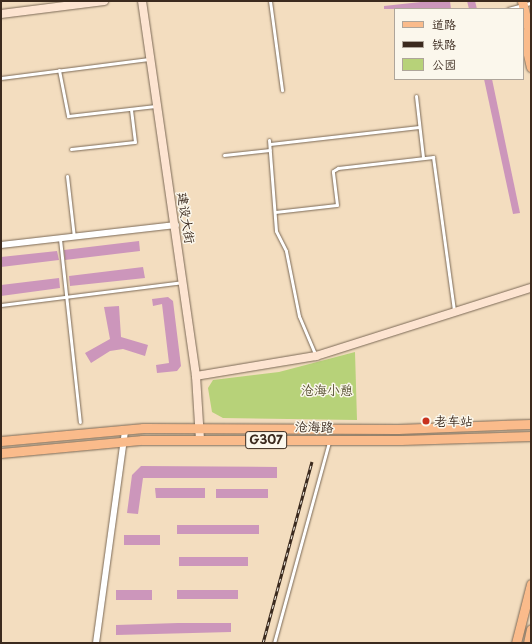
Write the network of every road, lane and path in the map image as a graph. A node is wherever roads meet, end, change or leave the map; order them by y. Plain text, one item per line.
1 (104, 1) edge
2 (142, 1) edge
3 (270, 1) edge
4 (1, 14) edge
5 (524, 20) edge
6 (524, 36) edge
7 (531, 40) edge
8 (149, 60) junction
9 (531, 67) edge
10 (59, 70) junction
11 (1, 78) edge
12 (282, 90) dead end
13 (416, 96) dead end
14 (155, 106) junction
15 (131, 109) junction
16 (420, 127) junction
17 (269, 140) dead end
18 (270, 144) junction
19 (71, 149) dead end
20 (270, 150) junction
21 (224, 155) dead end
22 (423, 157) junction
23 (67, 176) dead end
24 (275, 212) junction
25 (176, 225) junction
26 (74, 237) junction
27 (60, 239) junction
28 (1, 245) edge
29 (182, 282) junction
30 (531, 288) edge
31 (66, 297) junction
32 (1, 305) edge
33 (454, 311) junction
34 (316, 356) junction
35 (196, 376) junction
36 (80, 422) dead end
37 (530, 424) edge
38 (200, 427) junction
39 (125, 430) junction
40 (531, 436) edge
41 (501, 437) junction
42 (200, 439) junction
43 (1, 440) edge
44 (330, 440) junction
45 (123, 441) junction
46 (531, 443) edge
47 (1, 453) edge
48 (531, 584) edge
49 (531, 629) edge
50 (96, 643) edge
51 (274, 643) edge
52 (516, 643) edge
53 (528, 643) edge

1 - 4 street
2 - 8 street, 建设大街
3 - 12 lane
5 - 7 main road
6 - 9 main road
8 - 10 lane
8 - 14 street, 建设大街
10 - 11 lane
10 - 15 lane
13 - 16 lane
14 - 15 lane
14 - 25 street, 建设大街
15 - 19 lane
16 - 18 lane
16 - 22 lane
17 - 18 lane
18 - 20 lane
20 - 21 lane
20 - 24 lane
22 - 24 lane
22 - 33 lane
23 - 26 lane
24 - 34 lane
25 - 26 street
25 - 29 street, 建设大街
26 - 27 street
27 - 28 street
27 - 31 lane
29 - 31 lane
29 - 35 street, 建设大街
30 - 33 street
31 - 32 lane
31 - 36 lane
33 - 34 street
34 - 35 street
35 - 38 street, 建设大街
37 - 38 main road, 沧海路 / G307
38 - 39 main road, 沧海路 / G307
38 - 42 street, 建设大街
39 - 43 main road, 沧海路 / G307
39 - 45 street
40 - 41 main road, 沧海路 / G307
41 - 44 main road, 沧海路 / G307
41 - 46 main road
42 - 44 main road, 沧海路 / G307
42 - 45 main road, 沧海路 / G307
44 - 51 lane
45 - 47 main road, 沧海路 / G307
45 - 50 street
48 - 52 main road
49 - 53 main road

